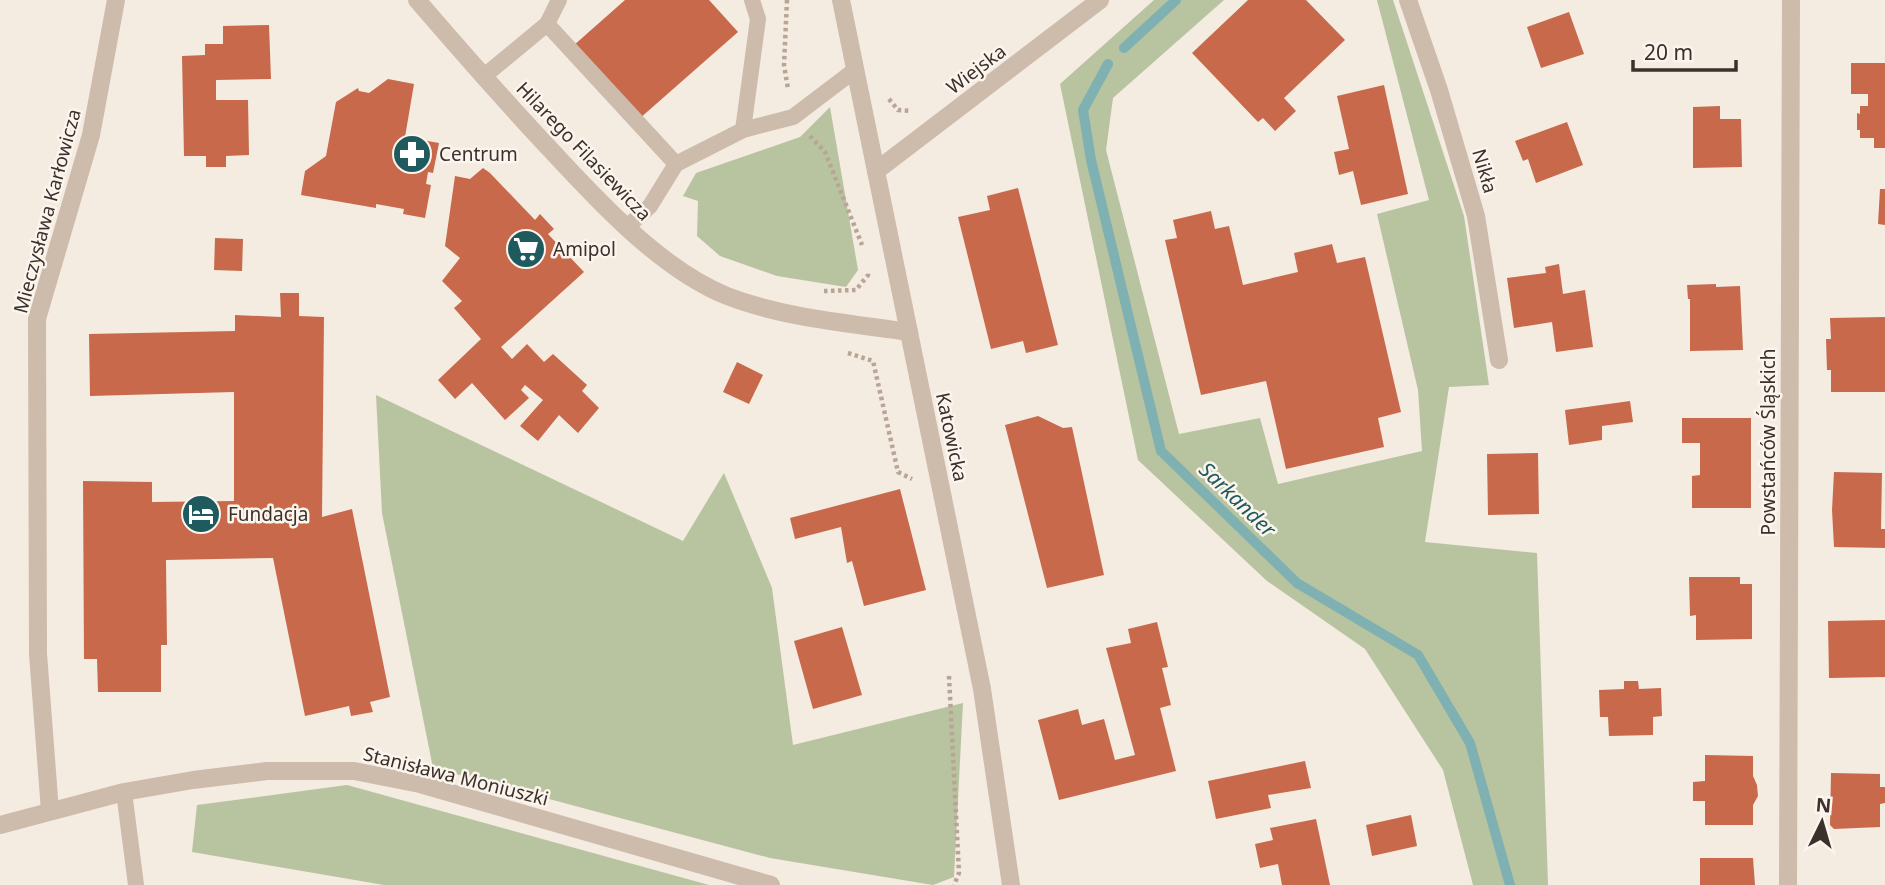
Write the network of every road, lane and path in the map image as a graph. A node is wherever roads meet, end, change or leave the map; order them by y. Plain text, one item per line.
1 (116, 0) edge
2 (417, 0) edge
3 (559, 0) edge
4 (752, 0) edge
5 (841, 0) edge
6 (1100, 0) edge
7 (1408, 0) edge
8 (1790, 0) edge
9 (547, 24) junction
10 (855, 71) junction
11 (483, 77) junction
12 (743, 130) junction
13 (676, 164) junction
14 (876, 172) junction
15 (626, 228) junction
16 (909, 332) junction
17 (845, 352) dead end
18 (1499, 360) dead end
19 (921, 483) dead end
20 (947, 662) dead end
21 (124, 792) junction
22 (50, 811) junction
23 (0, 825) edge
24 (136, 885) edge
25 (771, 885) edge
26 (954, 885) edge
27 (1011, 885) edge
28 (1788, 885) edge

1 - 22 street, Mieczysława Karłowicza
2 - 11 street, Hilarego Filasiewicza
3 - 9 lane
4 - 12 lane
5 - 10 street, Katowicka
6 - 14 street, Wiejska
7 - 18 street, Nikła
8 - 28 street, Powstańców Śląskich
9 - 11 lane
9 - 13 lane
10 - 12 lane
10 - 14 street, Katowicka
11 - 15 street, Hilarego Filasiewicza
12 - 13 lane
13 - 15 lane
14 - 16 street, Katowicka
15 - 16 street, Hilarego Filasiewicza
16 - 27 street, Katowicka
17 - 19 path
20 - 26 path
21 - 22 street, Stanisława Moniuszki
21 - 24 lane
21 - 25 street, Stanisława Moniuszki
22 - 23 street, Stanisława Moniuszki

